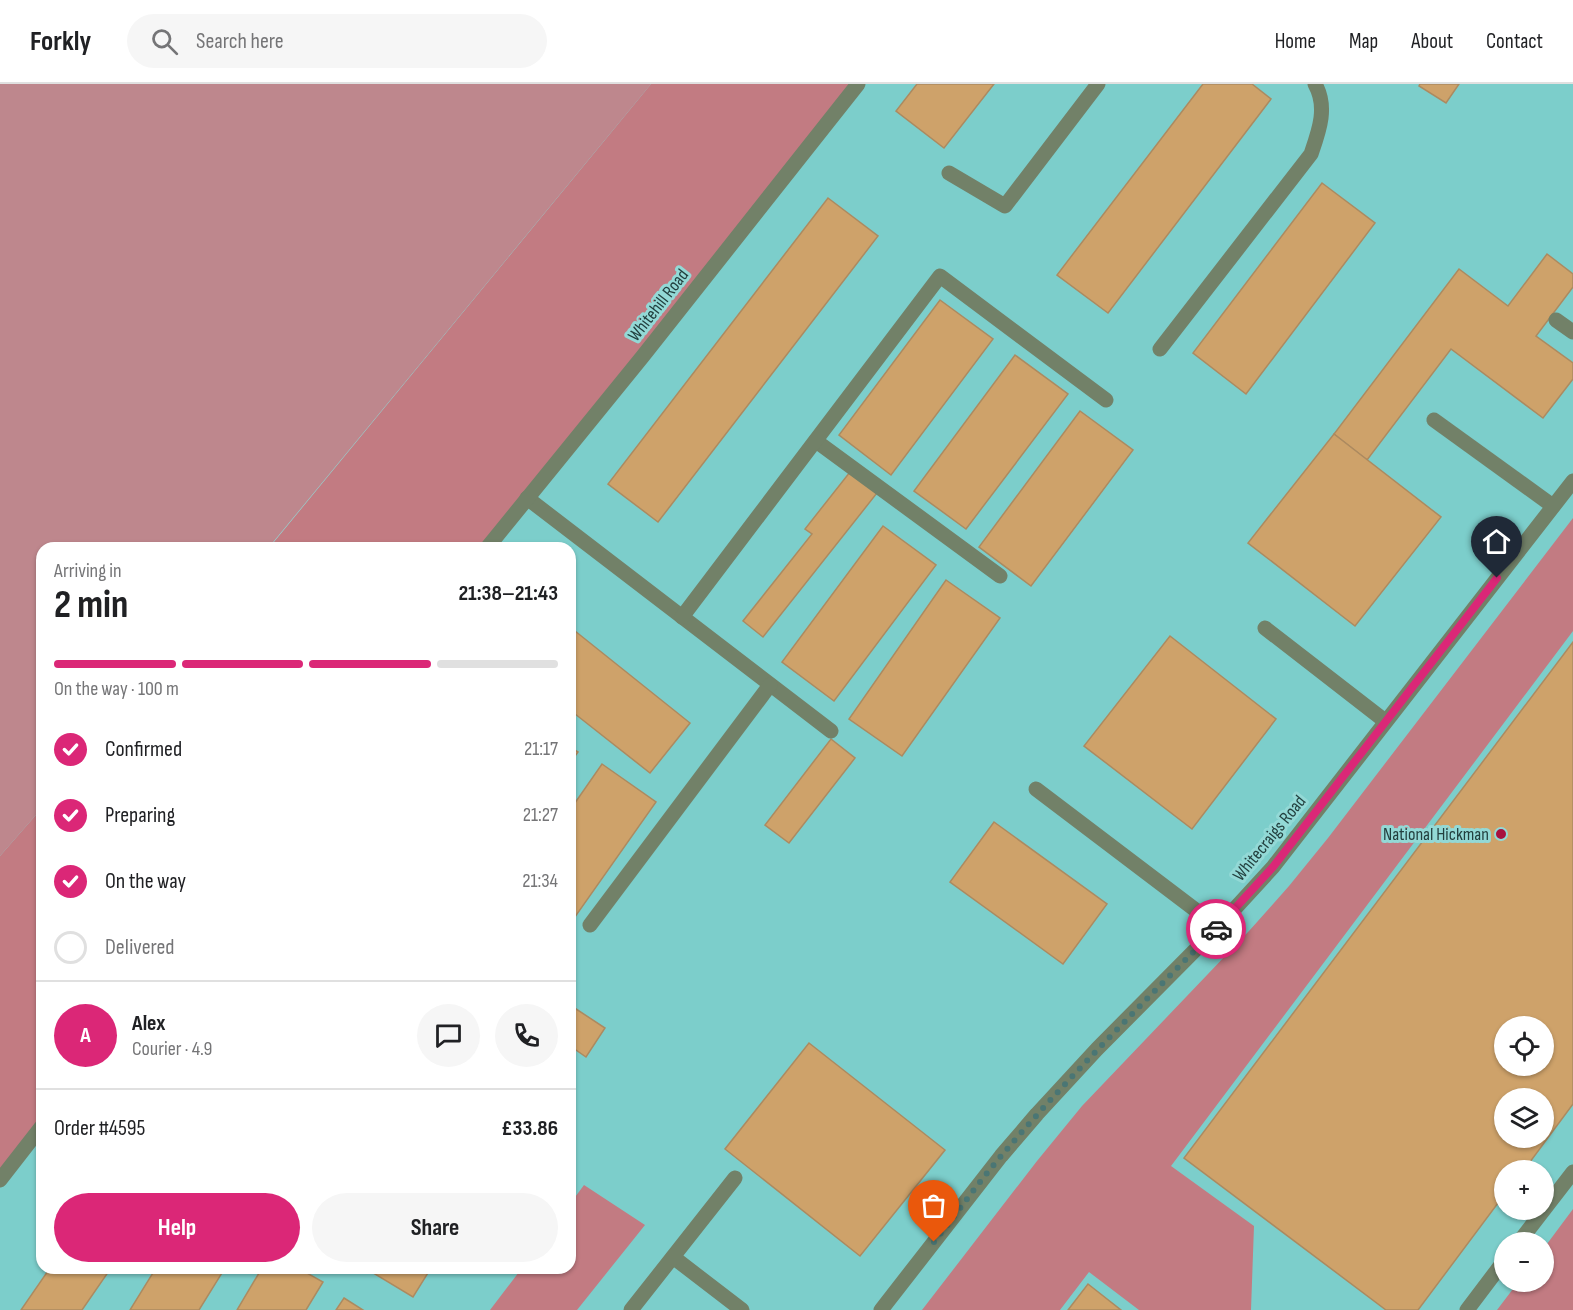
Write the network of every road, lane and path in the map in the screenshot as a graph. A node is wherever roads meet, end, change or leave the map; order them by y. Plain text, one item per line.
1 (858, 84) edge
2 (1098, 84) edge
3 (1315, 84) edge
4 (950, 173) dead end
5 (1556, 320) dead end
6 (1573, 332) edge
7 (1160, 349) dead end
8 (1106, 400) dead end
9 (1434, 420) dead end
10 (816, 441) junction
11 (1573, 481) edge
12 (527, 498) junction
13 (1553, 506) junction
14 (492, 542) edge
15 (1000, 576) dead end
16 (682, 617) junction
17 (1264, 628) dead end
18 (770, 685) junction
19 (1385, 721) junction
20 (831, 731) dead end
21 (1036, 789) dead end
22 (590, 924) dead end
23 (1218, 927) junction
24 (36, 1134) edge
25 (1573, 1172) edge
26 (735, 1178) dead end
27 (0, 1180) edge
28 (1527, 1232) edge
29 (673, 1257) junction
30 (1494, 1274) edge
31 (631, 1310) edge
32 (742, 1310) edge
33 (881, 1310) edge
34 (1467, 1310) edge

1 - 12 street, Whitehill Road
2 - 4 street
3 - 7 street
5 - 6 street
8 - 10 street
9 - 13 street
10 - 15 street
10 - 16 street
11 - 13 street, Whitecraigs Road
12 - 14 street, Whitehill Road
12 - 16 street
13 - 19 street, Whitecraigs Road
16 - 18 street
17 - 19 street
18 - 20 street
18 - 22 street
19 - 23 street, Whitecraigs Road
21 - 23 street
23 - 33 street, Whitecraigs Road
24 - 27 street
25 - 28 street
26 - 29 street
29 - 31 street
29 - 32 street
30 - 34 street

